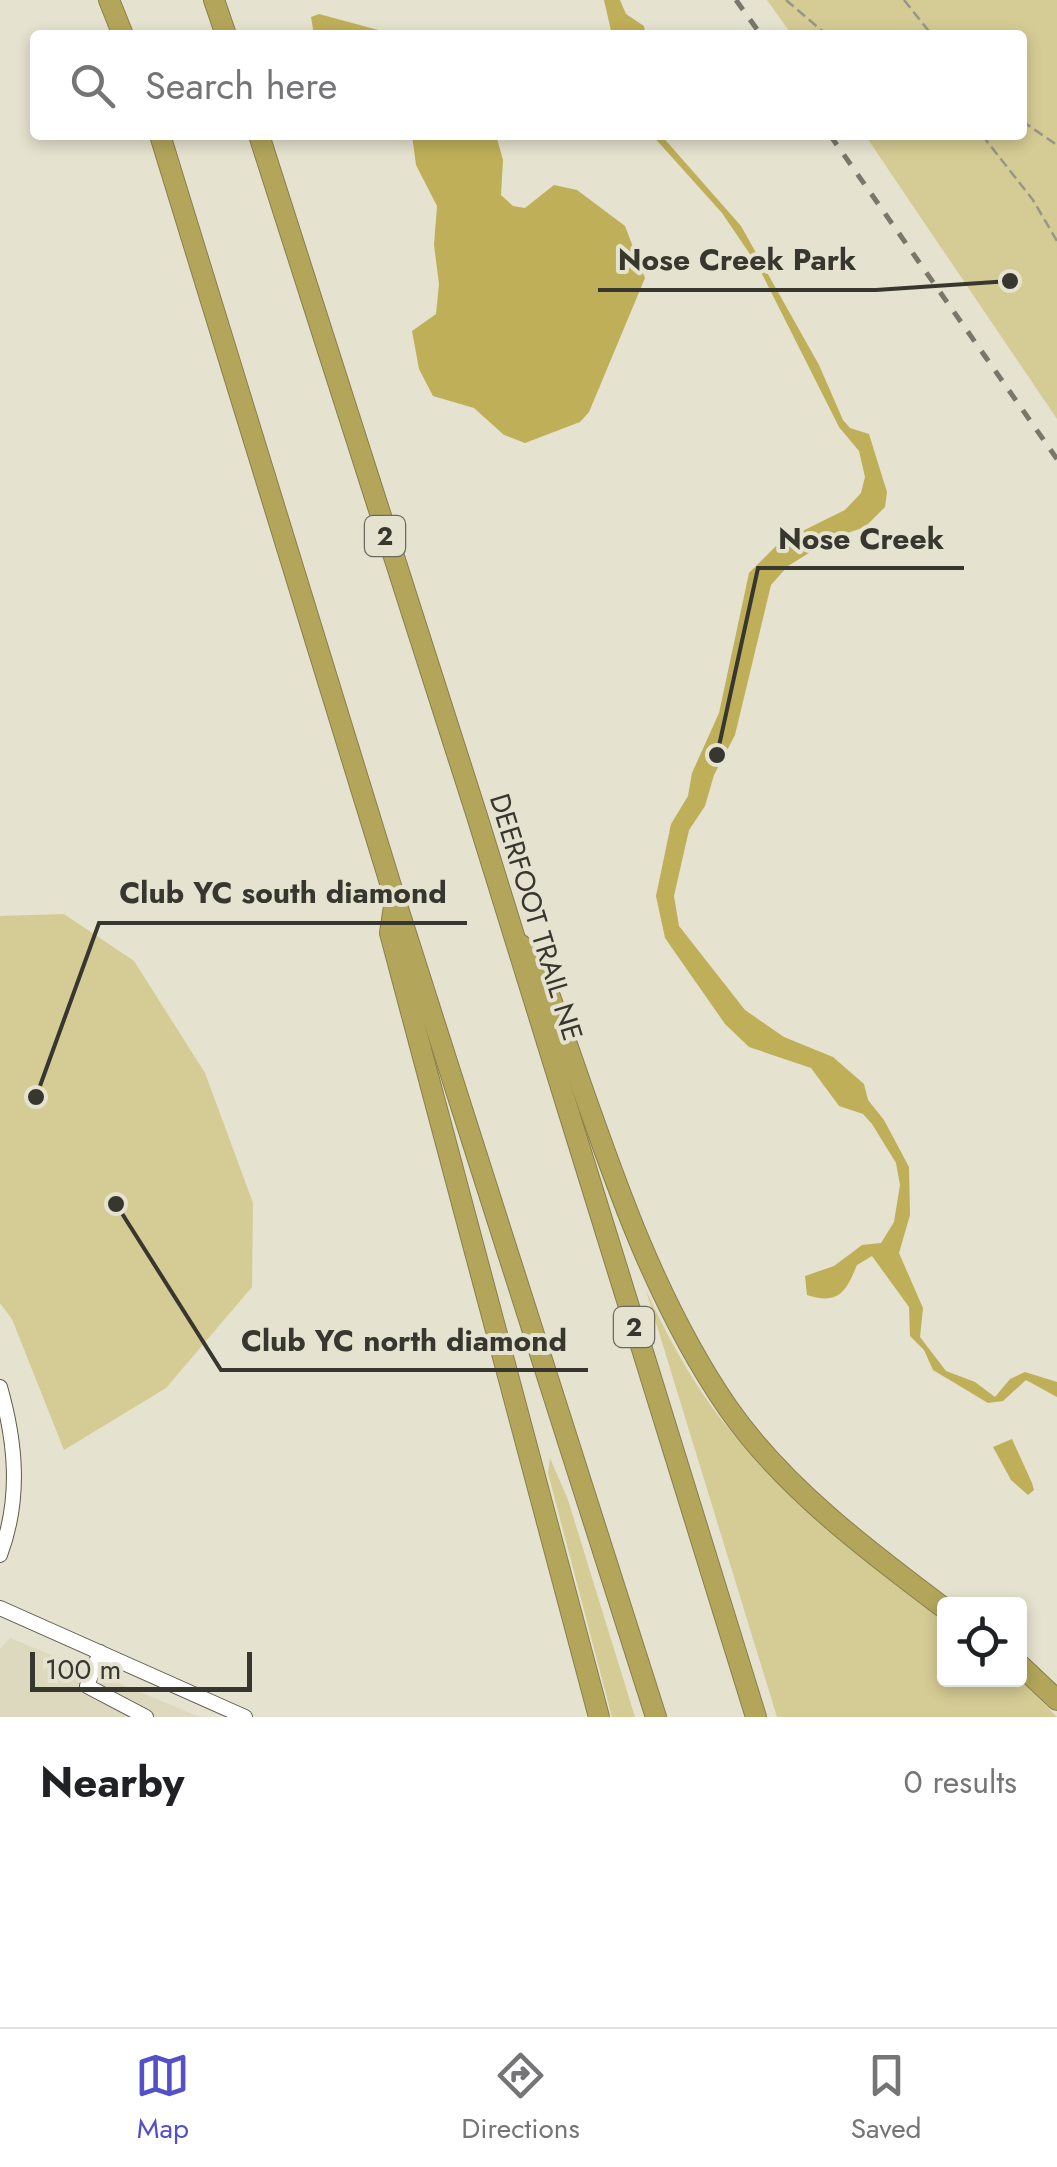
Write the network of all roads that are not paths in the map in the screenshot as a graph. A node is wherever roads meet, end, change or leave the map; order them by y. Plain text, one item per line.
1 (110, 0) edge
2 (214, 0) edge
3 (121, 30) edge
4 (224, 30) edge
5 (162, 140) edge
6 (260, 140) edge
7 (395, 900) junction
8 (513, 936) junction
9 (0, 1387) edge
10 (0, 1555) edge
11 (937, 1602) edge
12 (0, 1608) edge
13 (100, 1652) junction
14 (1027, 1672) edge
15 (1057, 1700) edge
16 (146, 1717) edge
17 (245, 1717) edge
18 (599, 1717) edge
19 (656, 1717) edge
20 (756, 1717) edge

1 - 3 highway
2 - 4 highway
5 - 7 highway
6 - 8 highway, DEERFOOT TRAIL NE / 2
7 - 18 highway
7 - 19 highway
8 - 11 highway
8 - 20 highway, DEERFOOT TRAIL NE / 2
9 - 10 street
12 - 13 street
13 - 16 street
13 - 17 street
14 - 15 highway

